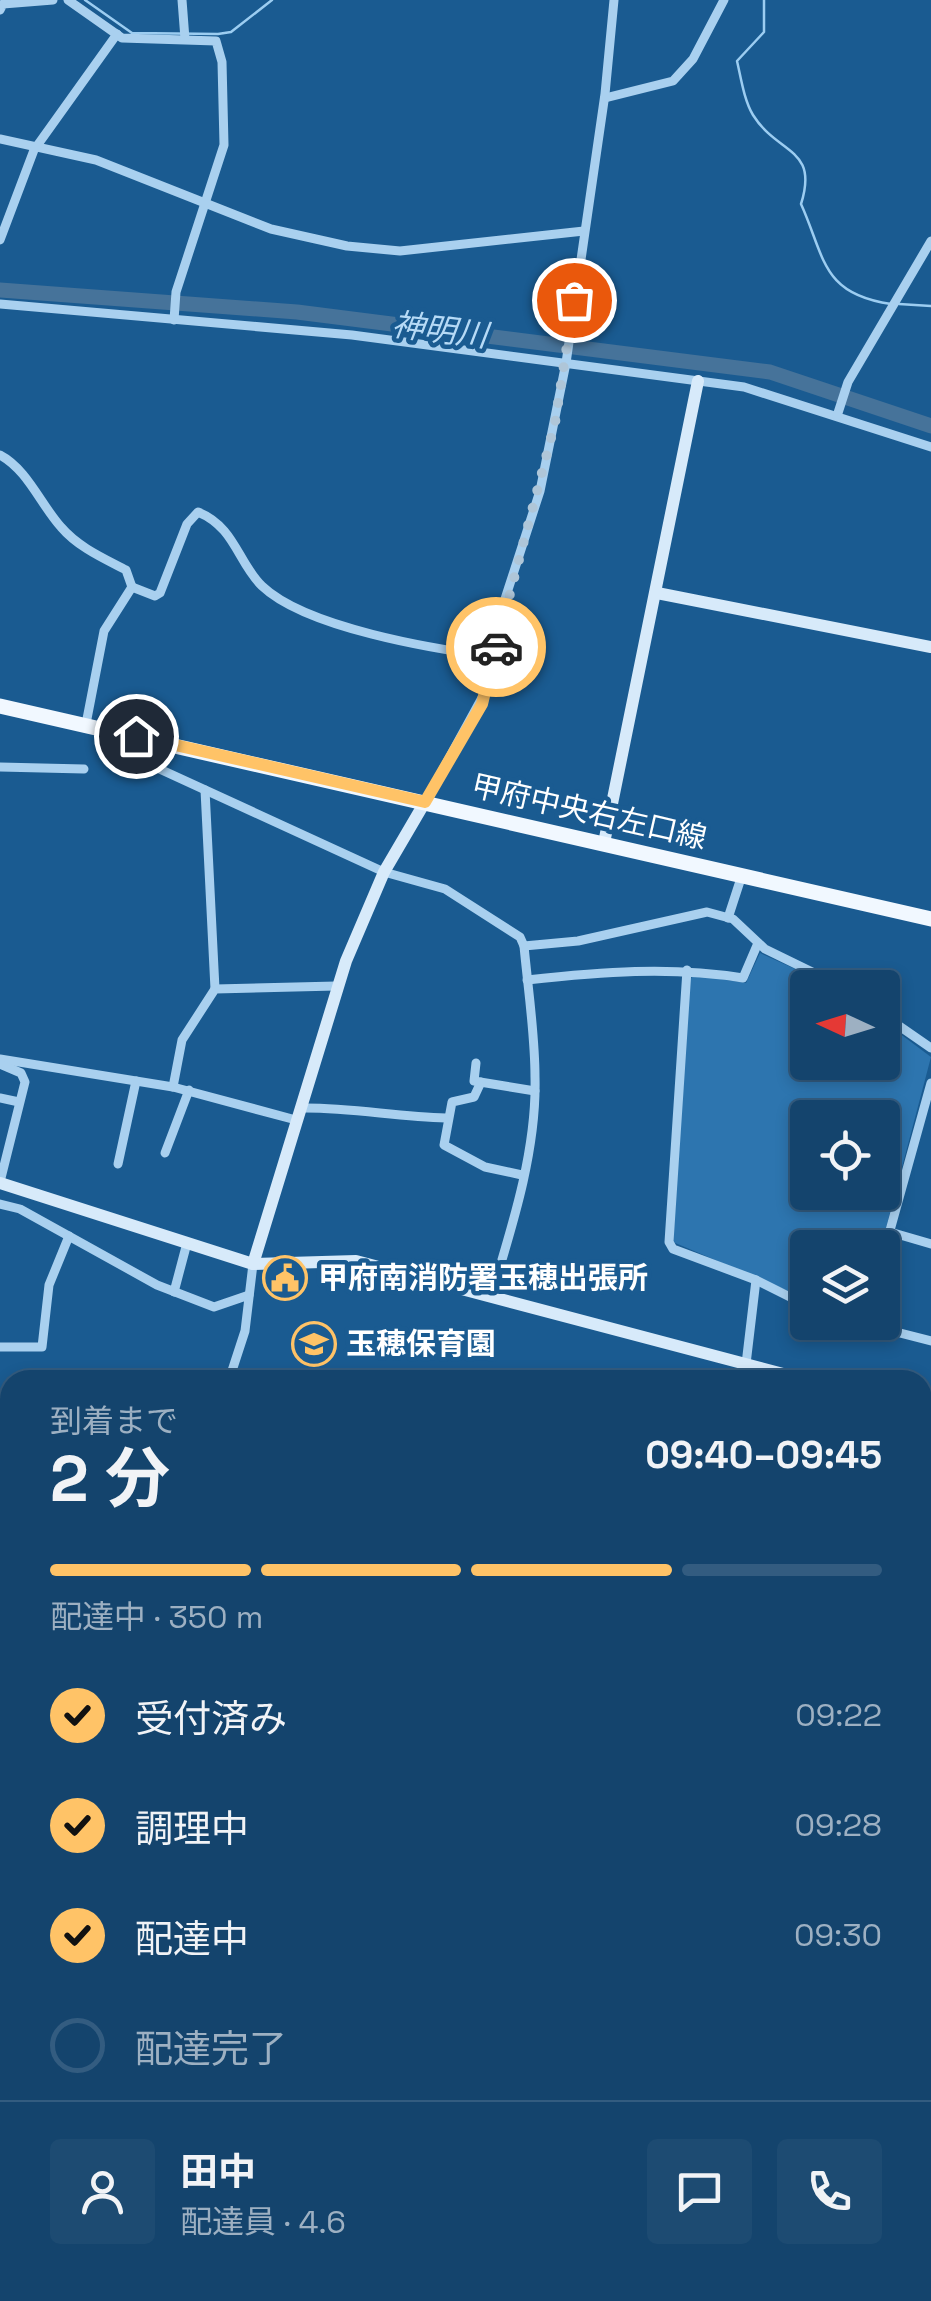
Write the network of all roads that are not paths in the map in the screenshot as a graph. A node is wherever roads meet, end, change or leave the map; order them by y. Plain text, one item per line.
1 (53, 0) edge
2 (68, 0) edge
3 (182, 0) edge
4 (614, 0) edge
5 (724, 0) edge
6 (0, 10) edge
7 (117, 34) junction
8 (185, 39) junction
9 (605, 98) junction
10 (0, 139) edge
11 (34, 150) junction
12 (204, 202) junction
13 (584, 231) junction
14 (0, 240) edge
15 (931, 240) edge
16 (0, 304) edge
17 (174, 316) junction
18 (566, 360) junction
19 (698, 381) junction
20 (838, 412) junction
21 (931, 448) edge
22 (0, 455) edge
23 (132, 587) junction
24 (657, 593) junction
25 (931, 646) edge
26 (494, 657) junction
27 (0, 705) edge
28 (86, 724) junction
29 (136, 736) junction
30 (0, 767) edge
31 (84, 769) dead end
32 (205, 790) junction
33 (425, 802) junction
34 (604, 843) junction
35 (384, 872) junction
36 (742, 875) junction
37 (728, 918) junction
38 (931, 919) edge
39 (758, 943) junction
40 (524, 946) junction
41 (686, 970) junction
42 (811, 970) edge
43 (527, 980) junction
44 (336, 986) junction
45 (214, 989) junction
46 (900, 1026) edge
47 (930, 1046) edge
48 (0, 1061) edge
49 (476, 1063) dead end
50 (136, 1080) junction
51 (481, 1082) junction
52 (931, 1083) edge
53 (173, 1086) junction
54 (189, 1090) junction
55 (535, 1091) junction
56 (0, 1098) edge
57 (19, 1102) junction
58 (298, 1114) junction
59 (446, 1118) junction
60 (4, 1143) edge
61 (165, 1152) dead end
62 (118, 1164) dead end
63 (522, 1175) junction
64 (0, 1182) edge
65 (0, 1204) edge
66 (891, 1230) edge
67 (900, 1235) edge
68 (69, 1236) junction
69 (187, 1243) junction
70 (931, 1244) edge
71 (253, 1264) junction
72 (756, 1280) junction
73 (174, 1292) junction
74 (249, 1295) junction
75 (491, 1296) junction
76 (790, 1297) edge
77 (900, 1333) edge
78 (931, 1341) edge
79 (0, 1347) edge
80 (746, 1364) junction
81 (232, 1370) edge
82 (744, 1370) edge
83 (768, 1370) edge

1 - 6 street
2 - 7 street
3 - 8 street
4 - 9 street
5 - 9 street
7 - 8 street
7 - 11 street
8 - 12 street
9 - 13 street
10 - 11 street
11 - 12 street
11 - 14 street
12 - 13 street
12 - 17 street
13 - 18 street
15 - 20 street
16 - 17 street
17 - 18 street
18 - 19 street
18 - 26 street
19 - 20 street
19 - 24 street
20 - 21 street
22 - 23 street
23 - 26 street
23 - 28 street
24 - 25 street
24 - 34 street
26 - 33 street
27 - 28 main road, 甲府中央右左口線
28 - 29 main road, 甲府中央右左口線
29 - 32 street
29 - 33 main road, 甲府中央右左口線
30 - 31 street
32 - 35 street
32 - 45 street
33 - 34 main road, 甲府中央右左口線
33 - 35 street
34 - 36 main road, 甲府中央右左口線
35 - 40 street
35 - 44 street
36 - 37 street
36 - 38 main road, 甲府中央右左口線
37 - 39 street
37 - 40 street
39 - 41 street
39 - 42 street
40 - 43 street
41 - 43 street
41 - 72 street
43 - 55 street
44 - 45 street
44 - 58 street
45 - 53 street
46 - 47 street
48 - 50 street
48 - 57 street
49 - 51 street
50 - 53 street
50 - 62 street
51 - 55 street
51 - 59 street
52 - 66 street
53 - 54 street
54 - 58 street
54 - 61 street
55 - 63 street
56 - 57 street
57 - 60 street
58 - 59 street
58 - 71 street
59 - 63 street
60 - 64 street
63 - 75 street
64 - 69 street
65 - 68 street
67 - 70 street
68 - 73 street
68 - 79 street
69 - 71 street
69 - 73 street
71 - 74 street
71 - 75 street
72 - 76 street
72 - 80 street
73 - 74 street
74 - 81 street
75 - 80 street
77 - 78 street
80 - 82 street
80 - 83 street

